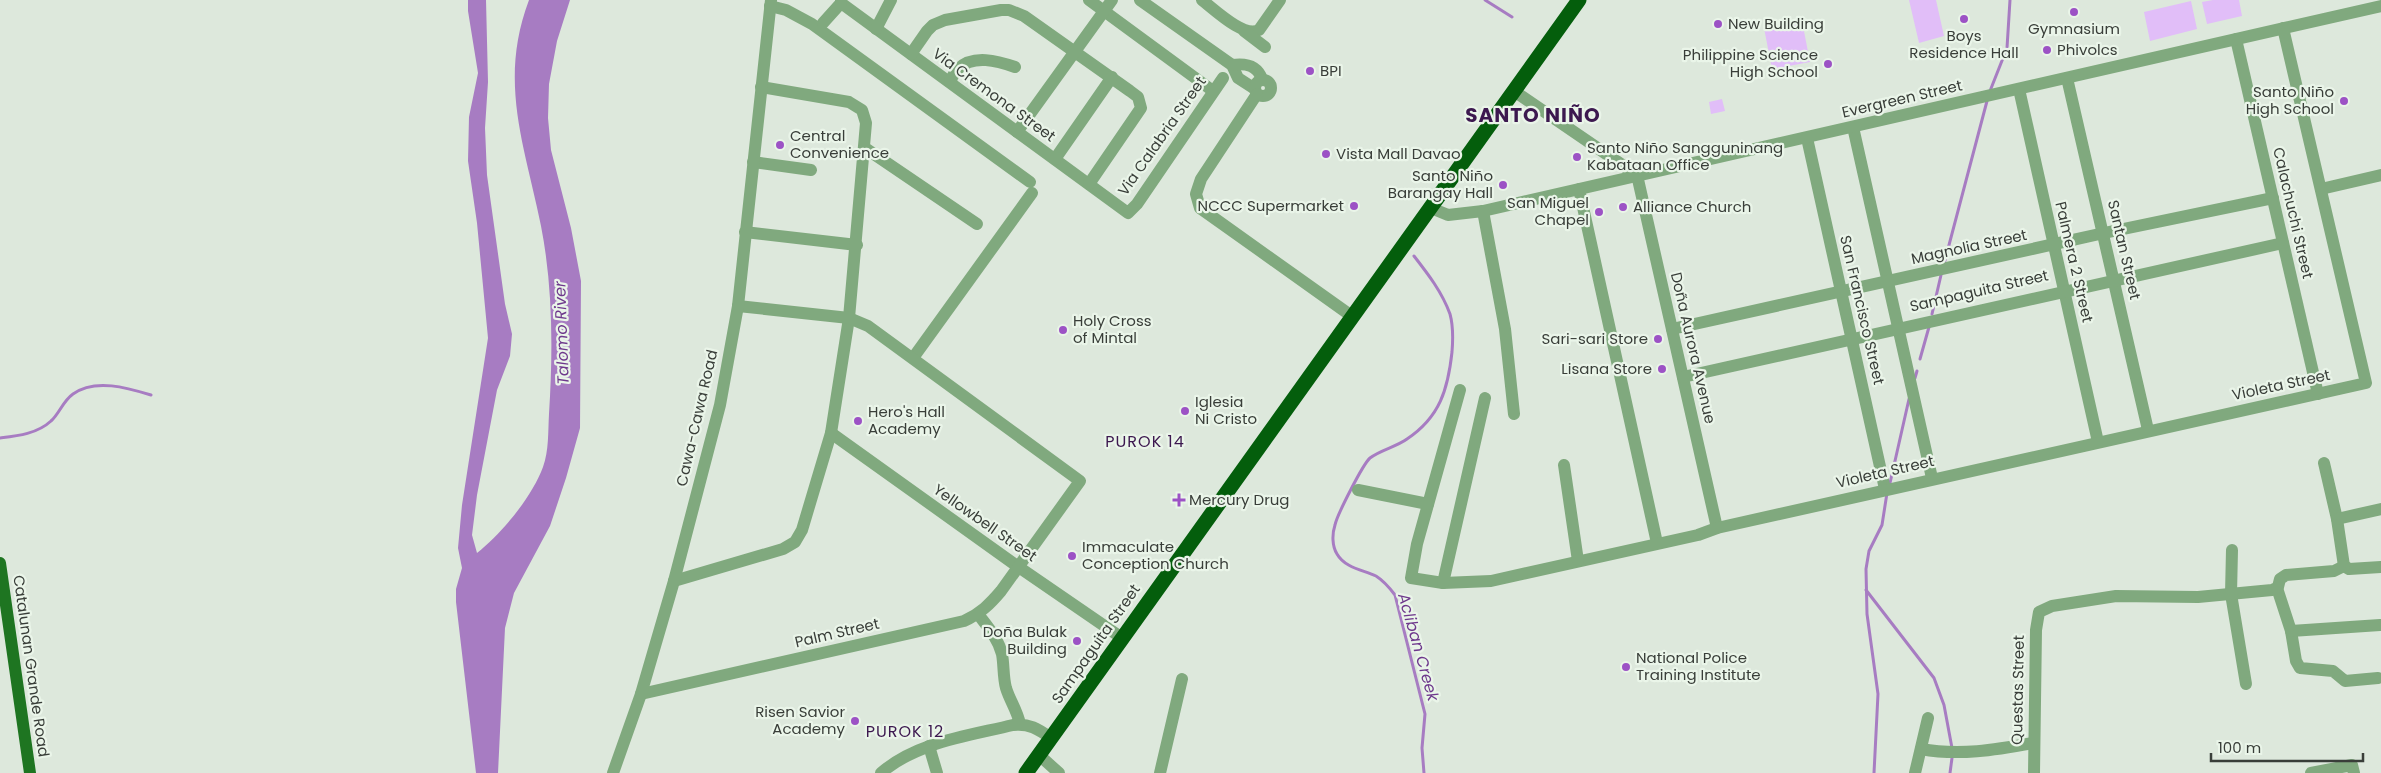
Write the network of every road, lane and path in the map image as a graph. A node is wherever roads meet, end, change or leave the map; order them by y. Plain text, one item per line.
1 (892, 0) edge
2 (1089, 0) edge
3 (1140, 0) edge
4 (1202, 0) edge
5 (1280, 0) edge
6 (1579, 0) edge
7 (841, 2) edge
8 (770, 3) edge
9 (1108, 5) edge
10 (2381, 6) edge
11 (823, 23) dead end
12 (2283, 28) junction
13 (876, 29) junction
14 (1241, 29) junction
15 (2236, 39) junction
16 (1265, 47) dead end
17 (1075, 50) junction
18 (911, 54) junction
19 (1232, 65) junction
20 (1015, 67) dead end
21 (1112, 77) junction
22 (1223, 78) dead end
23 (2067, 78) junction
24 (950, 82) junction
25 (761, 87) junction
26 (1258, 87) junction
27 (2019, 89) junction
28 (1213, 91) junction
29 (1514, 91) junction
30 (1853, 127) junction
31 (1017, 132) junction
32 (1807, 138) junction
33 (865, 148) junction
34 (1055, 159) junction
35 (753, 162) junction
36 (811, 170) dead end
37 (1637, 175) junction
38 (2381, 175) edge
39 (1089, 184) junction
40 (1578, 189) junction
41 (2321, 189) junction
42 (2273, 198) junction
43 (1431, 208) junction
44 (1483, 211) junction
45 (1128, 212) joint
46 (977, 224) dead end
47 (745, 232) junction
48 (2104, 233) junction
49 (2283, 243) junction
50 (857, 244) junction
51 (2054, 244) junction
52 (2115, 279) junction
53 (1888, 281) junction
54 (2064, 290) junction
55 (1841, 292) junction
56 (738, 306) junction
57 (1353, 317) junction
58 (849, 318) junction
59 (1898, 327) junction
60 (1672, 330) junction
61 (1852, 338) junction
62 (913, 358) junction
63 (1683, 377) junction
64 (1460, 390) dead end
65 (2318, 394) junction
66 (1485, 398) dead end
67 (1514, 414) dead end
68 (2148, 430) junction
69 (830, 432) junction
70 (2098, 442) junction
71 (2324, 463) dead end
72 (1564, 465) dead end
73 (1932, 478) junction
74 (1885, 489) junction
75 (1358, 490) dead end
76 (1428, 504) junction
77 (2381, 509) edge
78 (2337, 519) junction
79 (1717, 528) junction
80 (1657, 543) junction
81 (2232, 550) dead end
82 (1578, 561) junction
83 (0, 563) edge
84 (1017, 566) junction
85 (2344, 566) junction
86 (2381, 567) edge
87 (674, 581) junction
88 (1443, 583) junction
89 (2277, 588) junction
90 (2231, 594) junction
91 (978, 614) junction
92 (2380, 625) edge
93 (2291, 631) junction
94 (1122, 638) junction
95 (2378, 678) dead end
96 (1182, 679) dead end
97 (2246, 684) dead end
98 (641, 694) junction
99 (1928, 718) dead end
100 (1020, 724) junction
101 (1051, 738) junction
102 (2033, 744) junction
103 (929, 746) junction
104 (1921, 749) junction
105 (1045, 763) edge
106 (30, 773) edge
107 (613, 773) edge
108 (881, 773) edge
109 (936, 773) edge
110 (1026, 773) edge
111 (1059, 773) edge
112 (1160, 773) edge
113 (1915, 773) edge
114 (2034, 773) edge
115 (2311, 773) edge
116 (2354, 773) edge

1 - 13 street
2 - 9 street
3 - 19 street
4 - 14 street
5 - 14 street
6 - 29 highway, Sampaguita Street
7 - 11 street
7 - 13 street, Via Cremona Street
8 - 25 street, Cawa-Cawa Road
8 - 62 street
9 - 17 street
9 - 28 street
10 - 12 street, Evergreen Street
12 - 15 street, Evergreen Street
12 - 41 street
13 - 18 street, Via Cremona Street
14 - 16 street
15 - 23 street, Evergreen Street
15 - 42 street, Calachuchi Street
17 - 18 street
17 - 21 street
17 - 31 street
18 - 24 street, Via Cremona Street
19 - 26 street
19 - 26 street
20 - 24 street
21 - 34 street
21 - 39 street
22 - 28 street, Via Calabria Street
23 - 27 street, Evergreen Street
23 - 48 street, Santan Street
24 - 31 street, Via Cremona Street
25 - 33 street
25 - 35 street, Cawa-Cawa Road
26 - 57 street
27 - 30 street, Evergreen Street
27 - 51 street, Palmera 2 Street
28 - 45 street, Via Calabria Street
29 - 37 street
29 - 43 highway, Sampaguita Street
30 - 32 street, Evergreen Street
30 - 53 street
31 - 34 street, Via Cremona Street
32 - 37 street, Evergreen Street
32 - 55 street, San Francisco Street
33 - 46 street
33 - 50 street
34 - 39 street, Via Cremona Street
35 - 36 street
35 - 47 street, Cawa-Cawa Road
37 - 40 street, Evergreen Street
37 - 60 street, Doña Aurora Avenue
38 - 41 street
39 - 45 street, Via Cremona Street
40 - 44 street, Evergreen Street
40 - 80 street
41 - 65 street, Violeta Street
42 - 48 street, Magnolia Street
42 - 49 street, Calachuchi Street
43 - 44 street, Evergreen Street
43 - 57 highway, Sampaguita Street
44 - 67 street
47 - 50 street
47 - 56 street, Cawa-Cawa Road
48 - 51 street, Magnolia Street
48 - 52 street, Santan Street
49 - 52 street, Sampaguita Street
49 - 65 street, Calachuchi Street
50 - 58 street
51 - 53 street, Magnolia Street
51 - 54 street, Palmera 2 Street
52 - 54 street, Sampaguita Street
52 - 68 street, Santan Street
53 - 55 street, Magnolia Street
53 - 59 street
54 - 59 street, Sampaguita Street
54 - 70 street, Palmera 2 Street
55 - 60 street, Magnolia Street
55 - 61 street, San Francisco Street
56 - 58 street
56 - 87 street, Cawa-Cawa Road
57 - 94 highway, Sampaguita Street
58 - 62 street
58 - 69 street
59 - 61 street, Sampaguita Street
59 - 73 street
60 - 63 street, Doña Aurora Avenue
61 - 63 street, Sampaguita Street
61 - 74 street, San Francisco Street
62 - 84 street, Palm Street
63 - 79 street, Doña Aurora Avenue
64 - 76 street
65 - 68 street, Violeta Street
66 - 88 street
68 - 70 street, Violeta Street
69 - 84 street, Yellowbell Street
69 - 87 street
70 - 73 street, Violeta Street
71 - 78 street
72 - 82 street
73 - 74 street, Violeta Street
74 - 79 street, Violeta Street
75 - 76 street
76 - 88 street, Violeta Street
77 - 78 street
78 - 85 street
79 - 80 street, Violeta Street
80 - 82 street, Violeta Street
81 - 90 street
82 - 88 street, Violeta Street
83 - 106 main road, Catalunan Grande Road
84 - 91 street, Palm Street
84 - 94 street, Yellowbell Street
85 - 86 street
85 - 89 street
87 - 98 street, Cawa-Cawa Road
89 - 90 street
89 - 93 street
90 - 97 street
90 - 102 street, Questas Street
91 - 98 street, Palm Street
91 - 100 street
92 - 93 street
93 - 95 street
94 - 101 highway, Sampaguita Street
96 - 112 street
98 - 107 street, Cawa-Cawa Road
99 - 104 street
100 - 101 street
100 - 103 street
101 - 105 highway, Sampaguita Street
102 - 104 street
102 - 114 street, Questas Street
103 - 108 street
103 - 109 street
104 - 113 street
105 - 110 highway, Sampaguita Street
105 - 111 street
115 - 116 street

